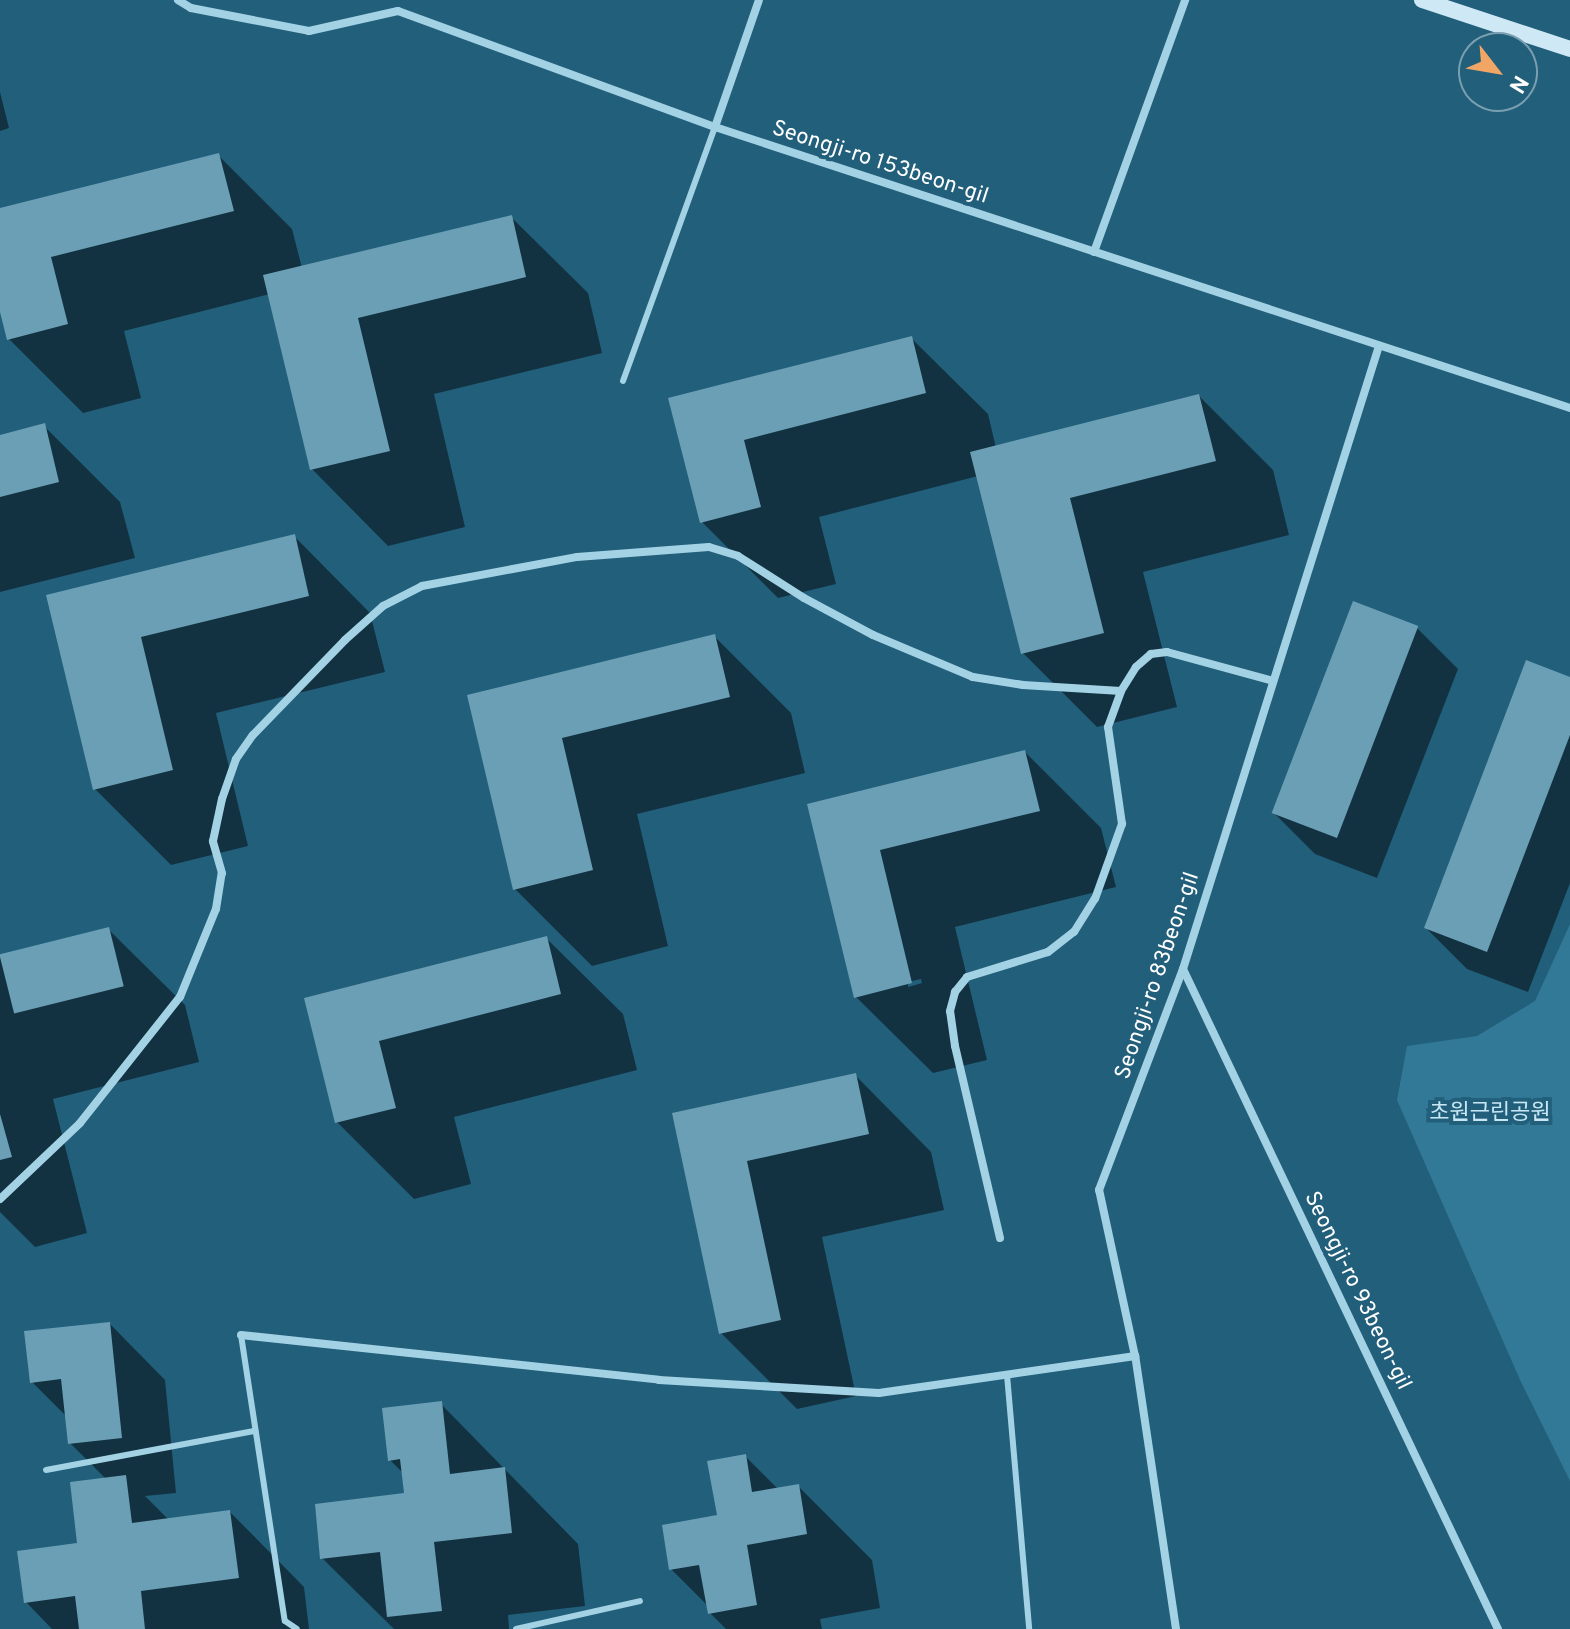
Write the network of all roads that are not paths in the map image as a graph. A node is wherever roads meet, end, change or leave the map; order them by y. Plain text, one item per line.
1 (178, 0) edge
2 (759, 0) edge
3 (1185, 0) edge
4 (1422, 0) edge
5 (1570, 49) edge
6 (715, 127) junction
7 (1094, 252) junction
8 (1379, 346) junction
9 (623, 381) dead end
10 (1570, 408) edge
11 (1273, 681) junction
12 (1121, 691) junction
13 (1183, 969) junction
14 (0, 1199) edge
15 (1000, 1238) dead end
16 (241, 1335) joint
17 (1135, 1356) junction
18 (1007, 1375) junction
19 (255, 1431) junction
20 (46, 1470) dead end
21 (640, 1601) dead end
22 (297, 1629) edge
23 (516, 1629) edge
24 (1029, 1629) edge
25 (1176, 1629) edge
26 (1498, 1629) edge

1 - 6 street, Seongji-ro 153beon-gil
2 - 6 street
3 - 7 street
4 - 5 main road
6 - 7 street, Seongji-ro 153beon-gil
6 - 9 lane
7 - 8 street, Seongji-ro 153beon-gil
8 - 10 street, Seongji-ro 153beon-gil
8 - 11 street, Seongji-ro 83beon-gil
11 - 12 street
11 - 13 street, Seongji-ro 83beon-gil
12 - 14 street
12 - 15 street
13 - 17 street, Seongji-ro 83beon-gil
13 - 26 street, Seongji-ro 93beon-gil
16 - 18 street
16 - 19 lane
17 - 18 street
17 - 25 street, Seongji-ro 83beon-gil
18 - 24 lane
19 - 20 lane
19 - 22 lane
21 - 23 lane

